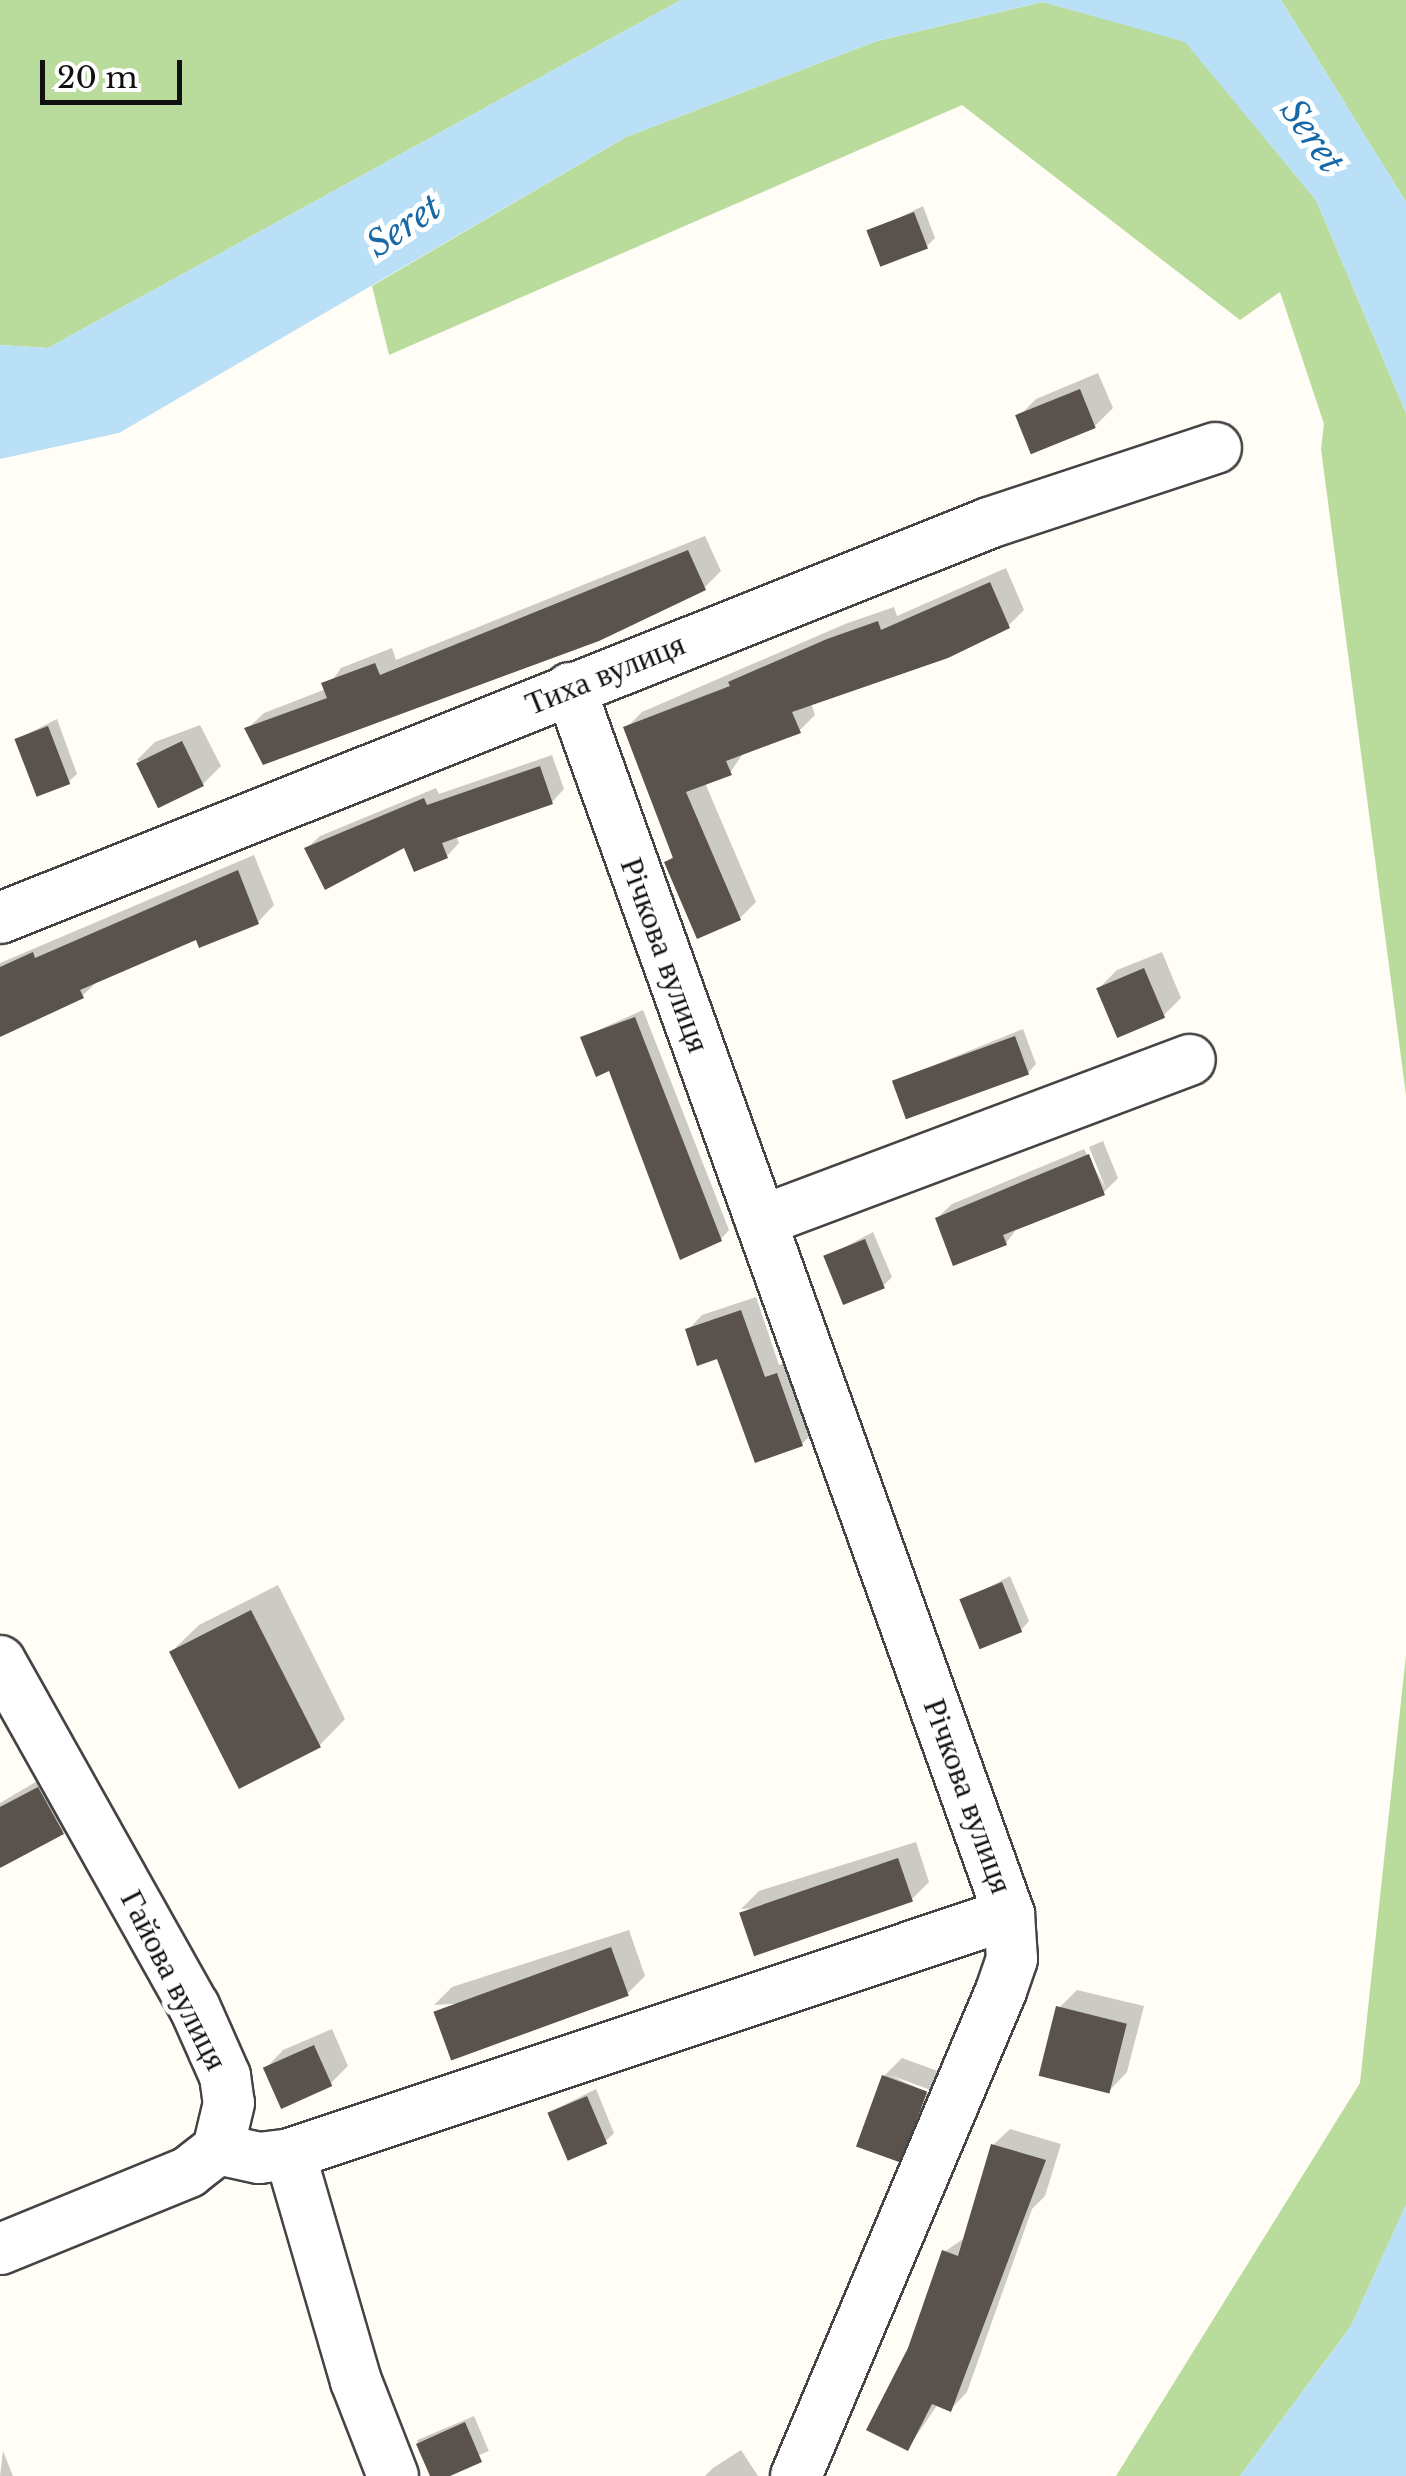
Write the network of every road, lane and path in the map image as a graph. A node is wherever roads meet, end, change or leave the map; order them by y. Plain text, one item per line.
1 (1216, 448) dead end
2 (570, 688) junction
3 (0, 918) edge
4 (1190, 1060) dead end
5 (761, 1221) junction
6 (0, 1661) edge
7 (1009, 1914) junction
8 (218, 2149) junction
9 (290, 2154) junction
10 (4, 2236) edge
11 (393, 2476) edge
12 (796, 2476) edge

1 - 2 street, Тиха вулиця
2 - 3 street, Тиха вулиця
2 - 5 street, Річкова вулиця
4 - 5 street
5 - 7 street, Річкова вулиця
6 - 8 street, Гайова вулиця
7 - 9 street
7 - 12 street, Річкова вулиця
8 - 9 street
8 - 10 street
9 - 11 street

